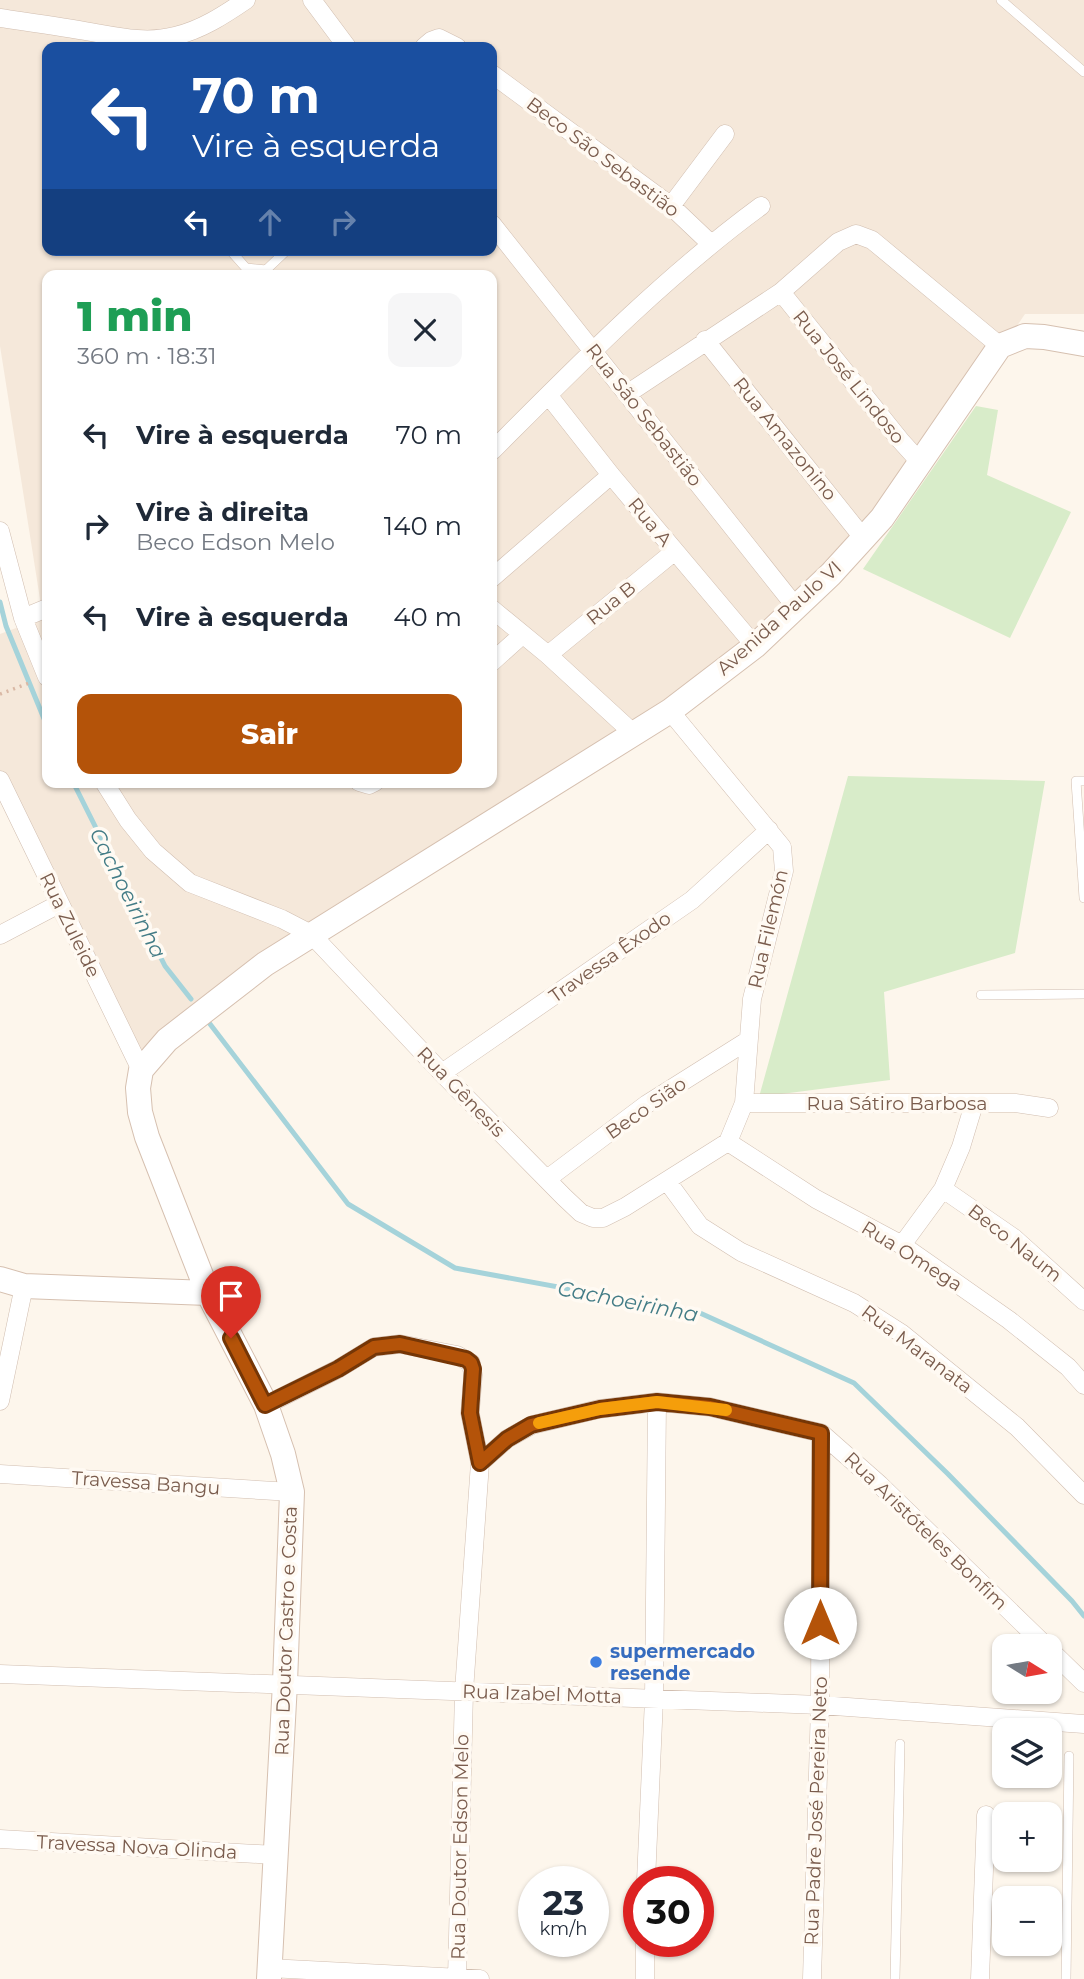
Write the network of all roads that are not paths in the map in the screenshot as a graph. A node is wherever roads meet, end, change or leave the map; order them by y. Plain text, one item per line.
1 (246, 0) edge
2 (312, 0) edge
3 (1002, 0) edge
4 (0, 18) edge
5 (344, 42) edge
6 (430, 42) edge
7 (447, 42) edge
8 (1084, 72) edge
9 (497, 78) edge
10 (725, 134) dead end
11 (671, 206) junction
12 (761, 206) dead end
13 (497, 230) edge
14 (710, 243) junction
15 (235, 256) edge
16 (281, 256) edge
17 (266, 270) edge
18 (266, 270) edge
19 (780, 292) junction
20 (705, 340) junction
21 (1084, 344) edge
22 (1000, 346) junction
23 (594, 350) junction
24 (627, 394) junction
25 (550, 396) junction
26 (497, 447) edge
27 (919, 461) junction
28 (611, 475) junction
29 (0, 531) edge
30 (864, 539) junction
31 (675, 551) junction
32 (497, 574) edge
33 (795, 606) junction
34 (42, 610) edge
35 (497, 613) edge
36 (23, 618) junction
37 (522, 635) junction
38 (755, 646) junction
39 (548, 655) junction
40 (497, 658) edge
41 (42, 665) edge
42 (670, 711) junction
43 (633, 733) junction
44 (0, 780) edge
45 (1084, 781) edge
46 (108, 788) edge
47 (769, 831) junction
48 (1084, 898) edge
49 (59, 904) junction
50 (311, 934) junction
51 (0, 935) edge
52 (1084, 994) edge
53 (981, 995) dead end
54 (747, 1041) junction
55 (141, 1070) junction
56 (442, 1073) junction
57 (744, 1103) junction
58 (974, 1104) junction
59 (1049, 1108) dead end
60 (728, 1142) junction
61 (547, 1179) junction
62 (667, 1181) junction
63 (943, 1189) junction
64 (902, 1245) junction
65 (0, 1279) edge
66 (24, 1286) junction
67 (208, 1293) junction
68 (1084, 1301) edge
69 (1084, 1385) edge
70 (0, 1401) edge
71 (657, 1402) junction
72 (265, 1405) junction
73 (821, 1433) junction
74 (480, 1463) junction
75 (0, 1474) edge
76 (292, 1492) junction
77 (1084, 1495) edge
78 (1034, 1634) edge
79 (1062, 1662) edge
80 (0, 1674) edge
81 (285, 1683) junction
82 (1084, 1683) edge
83 (464, 1691) junction
84 (654, 1699) junction
85 (820, 1705) junction
86 (1084, 1724) edge
87 (900, 1744) dead end
88 (1069, 1756) dead end
89 (986, 1815) dead end
90 (0, 1839) edge
91 (275, 1855) junction
92 (647, 1866) edge
93 (645, 1957) edge
94 (269, 1974) edge
95 (457, 1979) edge
96 (480, 1979) edge
97 (645, 1979) edge
98 (811, 1979) edge
99 (895, 1979) edge
100 (980, 1979) edge
101 (1066, 1979) edge

1 - 4 street
2 - 5 street
3 - 8 lane
6 - 7 street
9 - 11 street, Beco São Sebastião
10 - 11 street
11 - 14 street, Beco São Sebastião
12 - 14 street
13 - 23 street, Rua São Sebastião
14 - 23 street
15 - 18 lane
16 - 17 lane
19 - 20 street
19 - 22 street
19 - 27 street, Rua José Lindoso
20 - 24 street
20 - 30 street, Rua Amazonino
21 - 22 street
22 - 27 street, Avenida Paulo VI
23 - 24 street, Rua São Sebastião
23 - 25 street
24 - 33 street, Rua São Sebastião
25 - 26 street
25 - 28 street, Rua A
27 - 30 street, Avenida Paulo VI
28 - 31 street, Rua A
28 - 32 street
29 - 36 street
30 - 33 street, Avenida Paulo VI
31 - 38 street, Rua A
31 - 39 street, Rua B
33 - 38 street, Avenida Paulo VI
34 - 36 street
35 - 37 street
36 - 41 street
37 - 39 street
37 - 40 street
38 - 42 street, Avenida Paulo VI
39 - 43 street
42 - 43 street, Avenida Paulo VI
42 - 47 street, Rua Filemón
43 - 50 street, Avenida Paulo VI
44 - 49 street, Rua Zuleide
45 - 48 lane
46 - 50 street, Rua Gênesis
47 - 54 street, Rua Filemón
47 - 56 street, Travessa Êxodo
49 - 51 street
49 - 55 street, Rua Zuleide
50 - 55 street
50 - 56 street, Rua Gênesis
52 - 53 lane
54 - 57 street, Rua Filemón
54 - 61 street, Beco Sião
55 - 67 street, Rua Doutor Castro e Costa
56 - 61 street, Rua Gênesis
57 - 58 street, Rua Sátiro Barbosa
57 - 60 street, Rua Filemón
58 - 59 street, Rua Sátiro Barbosa
58 - 63 street
60 - 62 street
60 - 64 street, Rua Omega
61 - 62 street, Rua Gênesis
62 - 77 street, Rua Maranata
63 - 64 street
63 - 68 street, Beco Naum
64 - 69 street, Rua Omega
65 - 66 street
66 - 67 street
66 - 70 street
67 - 72 street, Rua Doutor Castro e Costa
71 - 73 street, Rua Aristóteles Bonfim
71 - 74 street, Rua Aristóteles Bonfim
71 - 84 street
72 - 74 street, Rua Doutor Edson Melo
72 - 76 street, Rua Doutor Castro e Costa
73 - 78 street, Rua Aristóteles Bonfim
73 - 85 street, Rua Padre José Pereira Neto
74 - 83 street, Rua Doutor Edson Melo
75 - 76 street, Travessa Bangu
76 - 81 street, Rua Doutor Castro e Costa
79 - 82 street, Rua Aristóteles Bonfim
80 - 81 street, Rua Izabel Motta
81 - 83 street, Rua Izabel Motta
81 - 91 street, Rua Doutor Castro e Costa
83 - 84 street, Rua Izabel Motta
83 - 95 street, Rua Doutor Edson Melo
84 - 85 street, Rua Izabel Motta
84 - 92 street
85 - 86 street, Rua Izabel Motta
85 - 98 street, Rua Padre José Pereira Neto
87 - 99 lane
88 - 101 lane
89 - 100 street
90 - 91 street, Travessa Nova Olinda
91 - 94 street, Rua Doutor Castro e Costa
93 - 97 street
94 - 95 street
95 - 96 street

